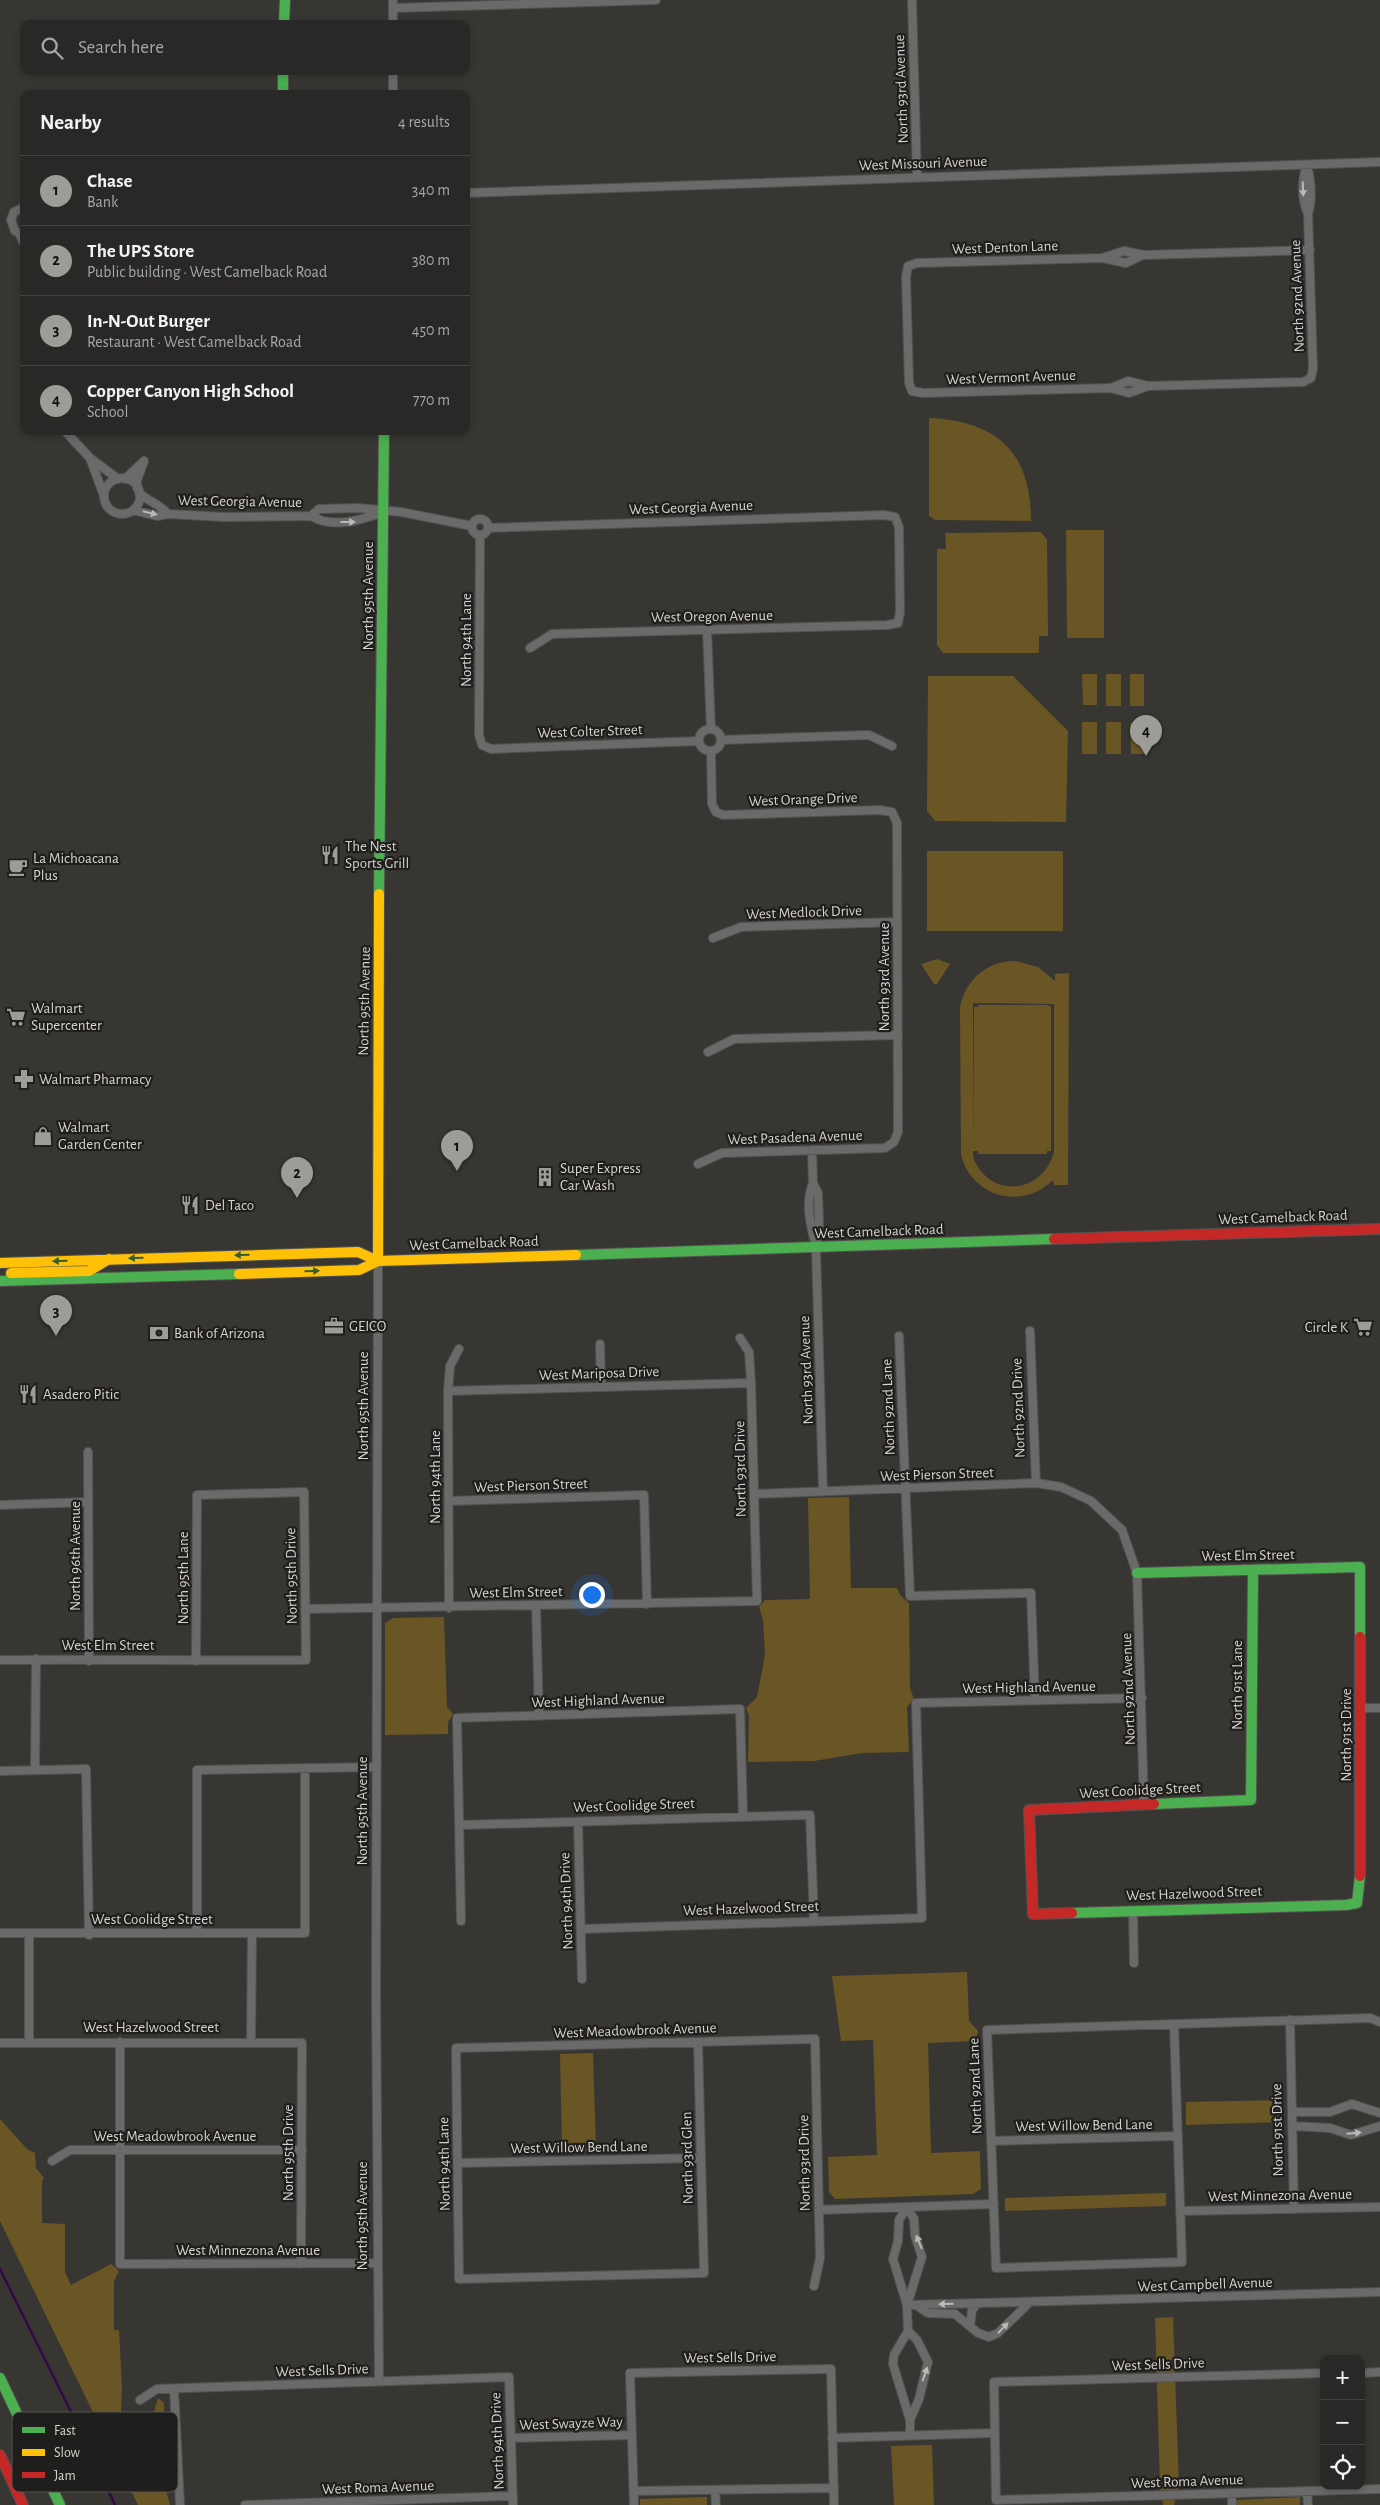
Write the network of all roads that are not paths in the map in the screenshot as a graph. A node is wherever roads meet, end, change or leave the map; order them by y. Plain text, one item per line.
1 (284, 0) edge
2 (656, 0) edge
3 (912, 0) edge
4 (393, 4) edge
5 (284, 20) edge
6 (393, 20) edge
7 (283, 75) edge
8 (393, 75) edge
9 (284, 90) edge
10 (393, 90) edge
11 (1380, 162) edge
12 (1307, 165) junction
13 (917, 177) junction
14 (470, 193) edge
15 (20, 209) edge
16 (20, 233) edge
17 (1310, 250) junction
18 (1311, 378) joint
19 (912, 391) joint
20 (69, 435) edge
21 (384, 435) edge
22 (90, 458) junction
23 (122, 479) junction
24 (138, 490) junction
25 (104, 496) junction
26 (133, 510) junction
27 (384, 512) junction
28 (168, 514) junction
29 (311, 516) junction
30 (472, 526) junction
31 (488, 528) junction
32 (480, 535) junction
33 (898, 623) joint
34 (707, 630) junction
35 (530, 648) dead end
36 (710, 729) junction
37 (721, 740) junction
38 (699, 741) junction
39 (482, 745) joint
40 (892, 746) dead end
41 (711, 752) junction
42 (892, 812) joint
43 (897, 922) junction
44 (713, 938) dead end
45 (898, 1035) junction
46 (708, 1052) dead end
47 (894, 1142) joint
48 (812, 1150) junction
49 (698, 1164) dead end
50 (1380, 1229) edge
51 (816, 1248) junction
52 (109, 1260) junction
53 (378, 1261) junction
54 (0, 1263) edge
55 (0, 1276) edge
56 (193, 1276) junction
57 (0, 1281) edge
58 (1030, 1331) dead end
59 (899, 1336) dead end
60 (740, 1338) dead end
61 (600, 1344) dead end
62 (459, 1349) dead end
63 (751, 1383) junction
64 (601, 1387) junction
65 (448, 1391) junction
66 (88, 1452) dead end
67 (1036, 1483) junction
68 (904, 1489) junction
69 (304, 1492) joint
70 (823, 1492) junction
71 (754, 1494) junction
72 (449, 1501) junction
73 (88, 1502) junction
74 (0, 1504) edge
75 (1360, 1567) joint
76 (1252, 1570) junction
77 (1137, 1573) junction
78 (757, 1601) joint
79 (647, 1604) junction
80 (536, 1606) junction
81 (449, 1608) junction
82 (305, 1609) junction
83 (378, 1610) junction
84 (0, 1660) edge
85 (36, 1660) junction
86 (306, 1660) joint
87 (89, 1661) junction
88 (196, 1661) junction
89 (1142, 1698) junction
90 (1035, 1700) junction
91 (1361, 1708) junction
92 (1380, 1708) edge
93 (539, 1716) junction
94 (377, 1767) junction
95 (305, 1769) junction
96 (35, 1770) junction
97 (0, 1771) edge
98 (1251, 1800) joint
99 (1144, 1804) junction
100 (743, 1816) junction
101 (578, 1822) junction
102 (460, 1825) junction
103 (1357, 1902) joint
104 (1133, 1911) junction
105 (1032, 1914) joint
106 (922, 1918) joint
107 (461, 1921) dead end
108 (814, 1921) junction
109 (581, 1929) junction
110 (0, 1933) edge
111 (197, 1933) junction
112 (29, 1934) junction
113 (252, 1934) junction
114 (89, 1935) junction
115 (1134, 1963) dead end
116 (582, 1979) dead end
117 (1290, 2020) junction
118 (1380, 2022) edge
119 (1174, 2024) junction
120 (814, 2038) joint
121 (29, 2042) junction
122 (120, 2042) junction
123 (251, 2042) junction
124 (698, 2042) junction
125 (0, 2043) edge
126 (302, 2043) joint
127 (456, 2048) joint
128 (1292, 2112) junction
129 (1330, 2112) junction
130 (1380, 2113) edge
131 (1292, 2126) junction
132 (1380, 2126) edge
133 (1330, 2128) junction
134 (1178, 2136) junction
135 (991, 2141) junction
136 (120, 2150) junction
137 (302, 2150) junction
138 (701, 2158) junction
139 (52, 2161) dead end
140 (457, 2163) junction
141 (994, 2204) junction
142 (907, 2207) junction
143 (1380, 2207) edge
144 (1294, 2209) junction
145 (819, 2210) junction
146 (1180, 2211) junction
147 (377, 2263) junction
148 (301, 2264) junction
149 (459, 2279) joint
150 (814, 2286) dead end
151 (1380, 2292) edge
152 (1030, 2302) junction
153 (978, 2303) junction
154 (911, 2305) junction
155 (970, 2326) junction
156 (908, 2331) junction
157 (1365, 2372) edge
158 (1380, 2372) edge
159 (1320, 2374) edge
160 (509, 2377) joint
161 (0, 2378) edge
162 (379, 2382) junction
163 (174, 2389) junction
164 (140, 2400) dead end
165 (16, 2412) edge
166 (175, 2412) edge
167 (910, 2420) junction
168 (994, 2432) junction
169 (632, 2435) junction
170 (910, 2435) junction
171 (511, 2438) junction
172 (832, 2438) junction
173 (0, 2455) edge
174 (178, 2466) edge
175 (12, 2482) edge
176 (834, 2488) junction
177 (1380, 2489) edge
178 (715, 2490) junction
179 (634, 2491) junction
180 (1307, 2491) junction
181 (54, 2492) edge
182 (1232, 2493) junction
183 (513, 2496) junction
184 (61, 2505) edge
185 (180, 2505) edge
186 (245, 2505) edge
187 (513, 2505) edge
188 (634, 2505) edge
189 (716, 2505) edge
190 (834, 2505) edge
191 (1232, 2505) edge
192 (1308, 2505) edge

1 - 5 main road
2 - 4 street
3 - 13 street, North 93rd Avenue
4 - 6 street
7 - 9 main road
8 - 10 street
11 - 12 street, West Missouri Avenue
12 - 13 street, West Missouri Avenue
12 - 17 street, North 92nd Avenue
13 - 14 street, West Missouri Avenue
15 - 16 street
17 - 18 street, North 92nd Avenue
17 - 19 street, West Denton Lane
18 - 19 street, West Vermont Avenue
20 - 22 street
21 - 27 main road, North 95th Avenue
22 - 23 street
22 - 25 street
23 - 24 street
23 - 24 street
23 - 25 street
24 - 26 street
24 - 28 street, West Georgia Avenue
25 - 26 street
26 -> 28 street, West Georgia Avenue
27 - 29 street, West Georgia Avenue
29 -> 27 street, West Georgia Avenue
27 - 30 street, West Georgia Avenue
27 - 53 main road, North 95th Avenue
28 - 29 street, West Georgia Avenue
30 - 31 street
30 - 32 street
31 - 32 street
31 - 33 street, West Georgia Avenue
32 - 39 street, North 94th Lane
33 - 34 street, West Oregon Avenue
34 - 35 street, West Oregon Avenue
34 - 36 street
36 - 37 street
36 - 38 street
37 - 40 street
37 - 41 street
38 - 39 street, West Colter Street
38 - 41 street
41 - 42 street, West Orange Drive
42 - 43 street, North 93rd Avenue
43 - 44 street, West Medlock Drive
43 - 45 street, North 93rd Avenue
45 - 46 street
45 - 47 street, North 93rd Avenue
47 - 48 street, West Pasadena Avenue
48 - 49 street, West Pasadena Avenue
48 - 51 street, North 93rd Avenue
50 - 51 main road, West Camelback Road
51 - 53 main road, West Camelback Road
51 - 70 street, North 93rd Avenue
53 -> 52 main road, West Camelback Road
52 -> 54 main road, West Camelback Road
52 - 55 main road
52 - 56 main road
56 -> 53 main road, West Camelback Road
53 - 83 street, North 95th Avenue
56 - 57 main road, West Camelback Road
58 - 67 street, North 92nd Drive
59 - 68 street, North 92nd Lane
60 - 63 street, North 93rd Drive
61 - 64 street
62 - 65 street, North 94th Lane
63 - 64 street, West Mariposa Drive
63 - 71 street, North 93rd Drive
64 - 65 street, West Mariposa Drive
65 - 72 street, North 94th Lane
66 - 73 street, North 96th Avenue
67 - 68 street, West Pierson Street
67 - 77 street, West Pierson Street
68 - 70 street, West Pierson Street
68 - 90 street, North 92nd Lane
69 - 82 street, North 95th Drive
69 - 88 street, North 95th Lane
70 - 71 street, West Pierson Street
71 - 78 street, North 93rd Drive
72 - 79 street, West Pierson Street
72 - 81 street, North 94th Lane
73 - 74 street
73 - 87 street, North 96th Avenue
75 - 76 main road, West Elm Street
75 - 91 main road, North 91st Drive
76 - 77 main road, West Elm Street
76 - 98 main road, North 91st Lane
77 - 89 street, North 92nd Avenue
78 - 79 street, West Elm Street
79 - 80 street, West Elm Street
80 - 81 street, West Elm Street
80 - 93 street
81 - 83 street, West Elm Street
82 - 83 street, West Elm Street
82 - 86 street, North 95th Drive
83 - 94 street, North 95th Avenue
84 - 85 street, West Elm Street
85 - 87 street, West Elm Street
85 - 96 street
86 - 88 street, West Elm Street
87 - 88 street, West Elm Street
89 - 90 street, West Highland Avenue
89 - 99 street, North 92nd Avenue
90 - 106 street, West Highland Avenue
91 - 92 street
91 - 103 main road, North 91st Drive
93 - 100 street, West Highland Avenue
93 - 102 street, West Highland Avenue
94 - 95 street
94 - 147 street, North 95th Avenue
95 - 111 street
95 - 113 street, West Coolidge Street
96 - 97 street
96 - 114 street
98 - 99 main road, West Coolidge Street
99 - 105 main road, West Coolidge Street
100 - 101 street, West Coolidge Street
100 - 108 street, West Coolidge Street
101 - 102 street, West Coolidge Street
101 - 109 street, North 94th Drive
102 - 107 street
103 - 104 main road, West Hazelwood Street
104 - 105 main road, West Hazelwood Street
104 - 115 street
106 - 108 street, West Hazelwood Street
108 - 109 street, West Hazelwood Street
109 - 116 street, North 94th Drive
110 - 112 street, West Coolidge Street
111 - 113 street, West Coolidge Street
111 - 114 street, West Coolidge Street
112 - 114 street, West Coolidge Street
112 - 121 street
113 - 123 street
117 - 118 street, North 92nd Lane
117 - 119 street, North 92nd Lane
117 - 128 street, North 91st Drive
119 - 134 street
119 - 135 street, North 92nd Lane
120 - 124 street, West Meadowbrook Avenue
120 - 145 street, North 93rd Drive
121 - 122 street, West Hazelwood Street
121 - 125 street, West Hazelwood Street
122 - 123 street, West Hazelwood Street
122 - 136 street
123 - 126 street, West Hazelwood Street
124 - 127 street, West Meadowbrook Avenue
124 - 138 street, North 93rd Glen
126 - 137 street, North 95th Drive
127 - 140 street, North 94th Lane
128 - 129 street
128 - 131 street, North 91st Drive
129 - 130 street
129 - 133 street
131 - 133 street
131 - 144 street, North 91st Drive
133 -> 132 street
134 - 135 street, West Willow Bend Lane
134 - 146 street
135 - 141 street, North 92nd Lane
136 - 137 street, West Meadowbrook Avenue
136 - 139 street, West Meadowbrook Avenue
136 - 148 street, West Minnezona Avenue
137 - 148 street, North 95th Drive
138 - 140 street, West Willow Bend Lane
138 - 149 street, North 93rd Glen
140 - 149 street, North 94th Lane
141 - 142 street
141 - 146 street, North 92nd Lane
142 - 145 street
154 -> 142 street
142 - 154 street
143 - 144 street, West Minnezona Avenue
144 - 146 street, West Minnezona Avenue
145 - 150 street, North 93rd Drive
147 - 148 street, West Minnezona Avenue
147 - 162 street, North 95th Avenue
151 - 152 street, West Campbell Avenue
152 - 153 street, West Campbell Avenue
155 -> 152 street
153 -> 154 street, West Campbell Avenue
153 - 155 street
154 - 155 street
154 - 156 street
156 - 167 street
167 -> 156 street
157 - 158 street
159 - 168 street, West Sells Drive
160 - 162 street, West Sells Drive
160 - 171 street, North 94th Drive
161 - 165 main road
162 - 163 street, West Sells Drive
163 - 164 street, West Sells Drive
163 - 166 street
167 - 170 street
168 - 170 street
168 - 182 street, West Roma Avenue
169 - 171 street, West Swayze Way
169 - 172 street, West Sells Drive
169 - 179 street
170 - 172 street
171 - 183 street, North 94th Drive
172 - 176 street
173 - 175 main road
174 - 185 street
176 - 178 street
176 - 190 street
177 - 180 street, West Roma Avenue
178 - 179 street
178 - 189 street
179 - 188 street
180 - 182 street, West Roma Avenue
180 - 192 street
181 - 184 main road
182 - 191 street
183 - 186 street, West Roma Avenue
183 - 187 street, North 94th Drive

